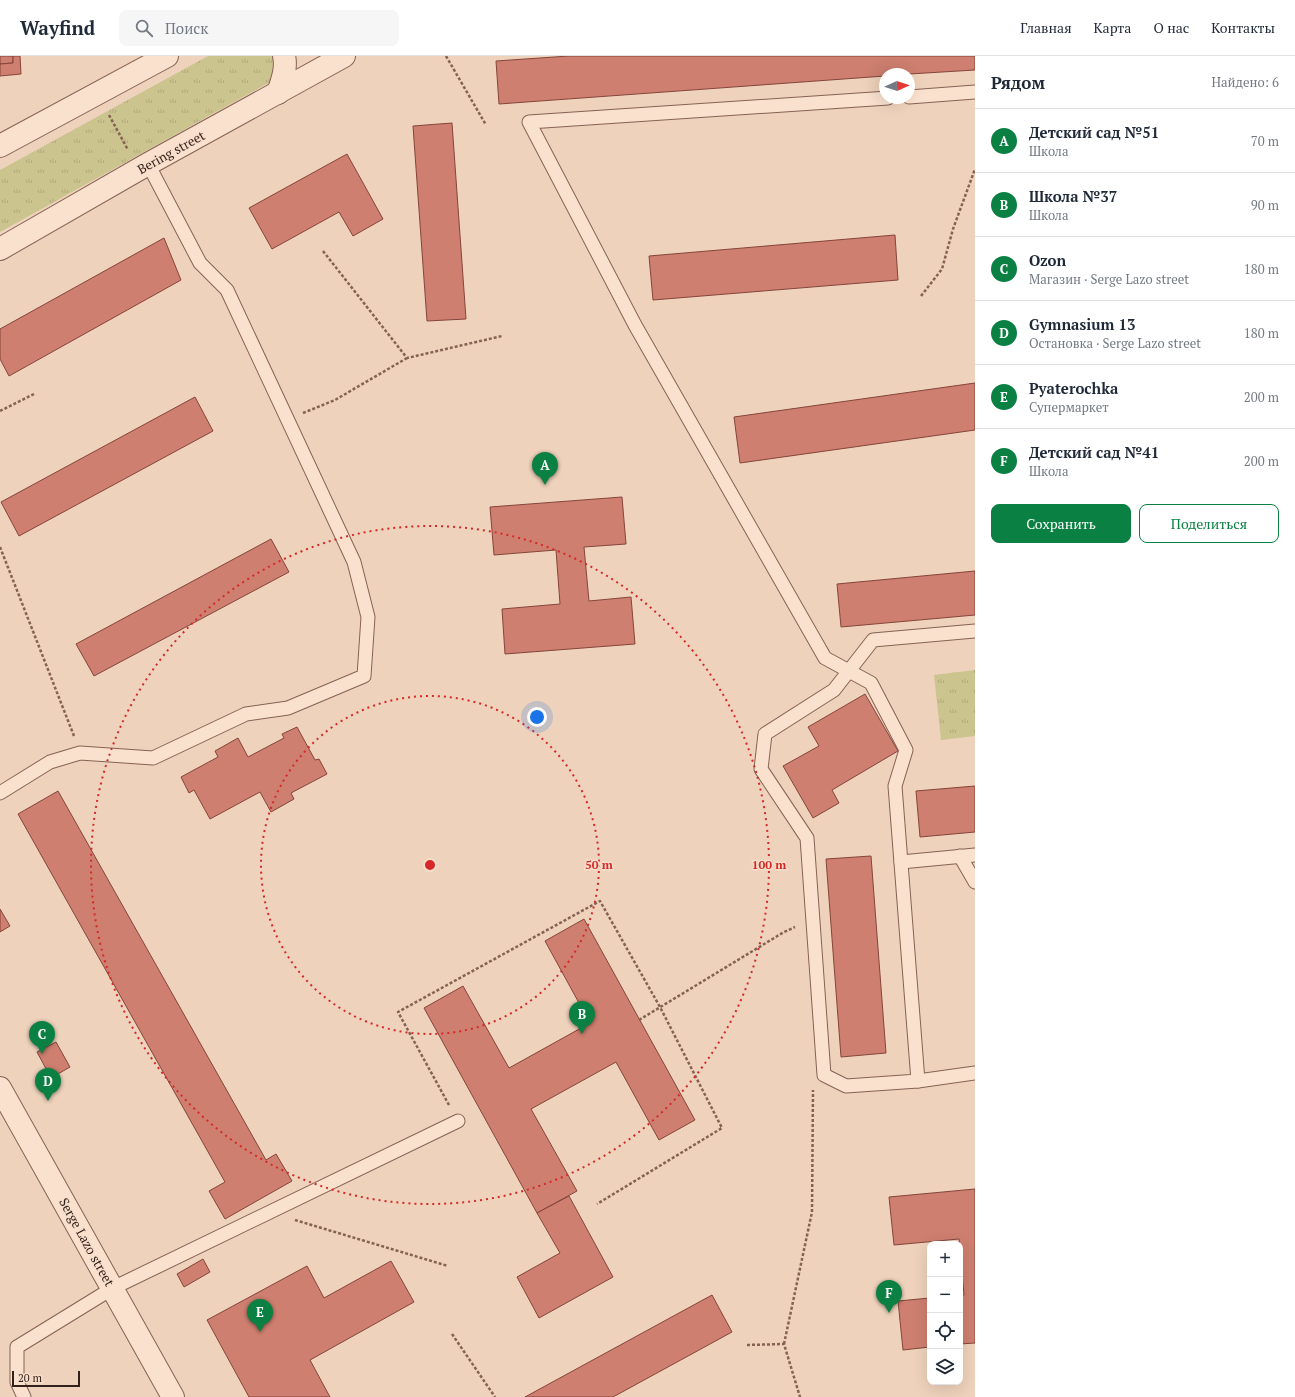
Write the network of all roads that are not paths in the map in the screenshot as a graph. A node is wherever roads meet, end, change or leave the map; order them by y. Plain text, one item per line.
1 (167, 56) edge
2 (284, 56) edge
3 (344, 56) edge
4 (975, 92) edge
5 (278, 93) junction
6 (915, 97) edge
7 (879, 99) edge
8 (0, 146) edge
9 (148, 164) junction
10 (0, 249) edge
11 (975, 631) edge
12 (849, 672) junction
13 (0, 793) edge
14 (975, 855) edge
15 (960, 856) junction
16 (901, 862) junction
17 (975, 882) edge
18 (975, 1073) edge
19 (918, 1081) junction
20 (0, 1088) edge
21 (458, 1121) road end
22 (113, 1288) junction
23 (24, 1397) edge
24 (173, 1397) edge

1 - 8 street
2 - 5 street
3 - 5 street, Bering street
4 - 6 lane
5 - 9 street, Bering street
7 - 12 lane
9 - 10 street, Bering street
9 - 13 lane
11 - 12 lane
12 - 16 lane
12 - 19 lane
14 - 15 lane
15 - 16 lane
15 - 17 lane
16 - 19 lane
18 - 19 lane
20 - 22 street, Serge Lazo street
21 - 22 lane
22 - 23 lane
22 - 24 street, Serge Lazo street

